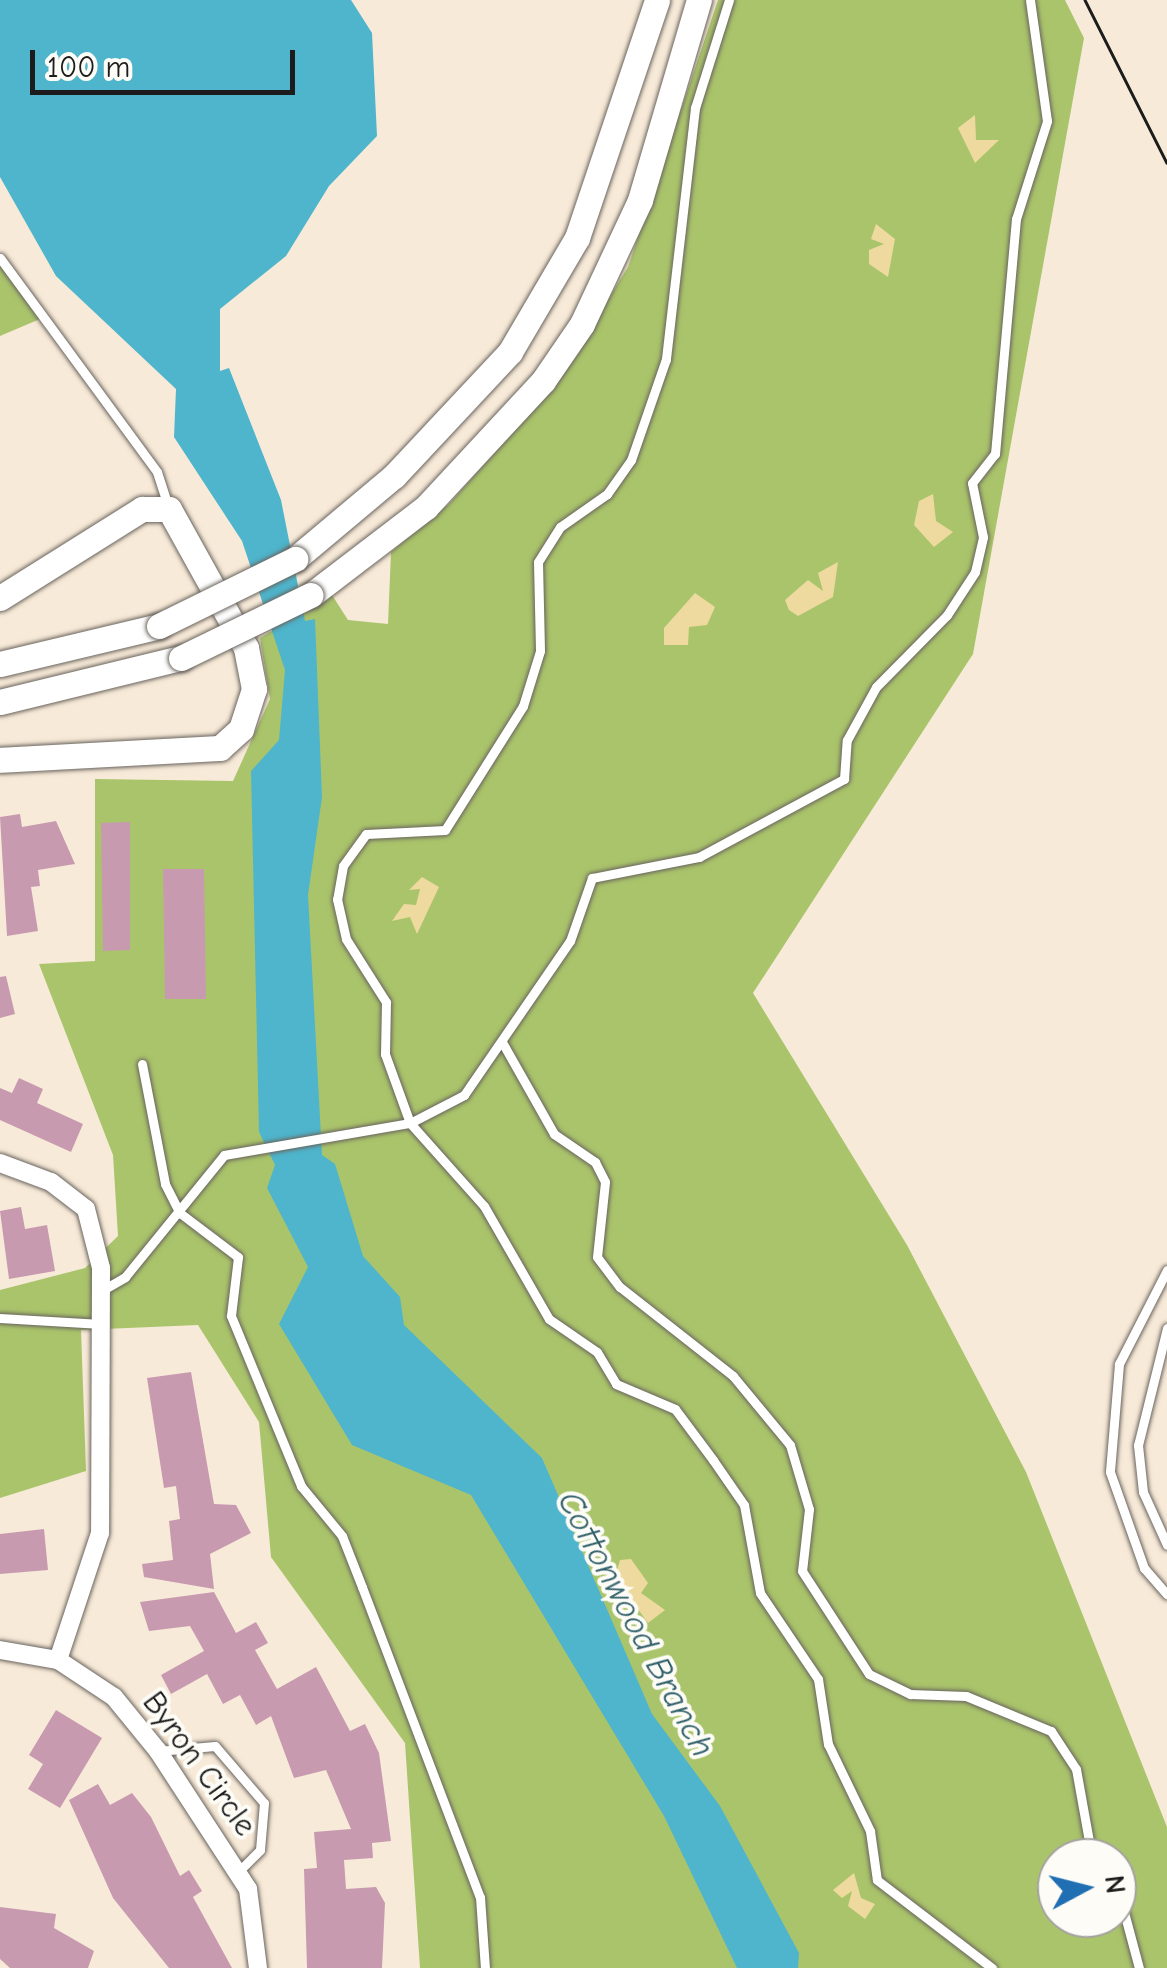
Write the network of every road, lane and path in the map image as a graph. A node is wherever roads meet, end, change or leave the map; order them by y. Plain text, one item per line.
1 (656, 0) edge
2 (699, 0) edge
3 (730, 0) edge
4 (1030, 0) edge
5 (0, 258) edge
6 (169, 509) junction
7 (0, 598) edge
8 (0, 664) edge
9 (0, 702) edge
10 (0, 760) edge
11 (502, 1042) junction
12 (142, 1064) dead end
13 (410, 1123) junction
14 (0, 1163) edge
15 (180, 1212) junction
16 (1167, 1270) edge
17 (101, 1291) junction
18 (0, 1318) edge
19 (101, 1324) junction
20 (1167, 1328) edge
21 (1167, 1544) edge
22 (1167, 1594) edge
23 (0, 1650) edge
24 (58, 1660) junction
25 (158, 1750) junction
26 (1088, 1838) edge
27 (238, 1872) junction
28 (1131, 1938) edge
29 (258, 1968) edge
30 (485, 1968) edge
31 (992, 1968) edge
32 (1139, 1968) edge

1 - 8 main road, bridge
2 - 9 main road, bridge
3 - 13 lane
4 - 11 lane
5 - 6 lane
6 - 7 main road
6 - 10 main road
11 - 13 lane
11 - 26 lane
12 - 15 lane
13 - 15 lane
13 - 31 lane
14 - 17 street
15 - 17 lane
15 - 30 lane
16 - 22 lane
17 - 19 street
18 - 19 lane
19 - 24 street
20 - 21 lane
23 - 24 street
24 - 25 street, Byron Circle
25 - 27 street, Byron Circle
25 - 27 lane
27 - 29 street, Byron Circle
28 - 32 lane

